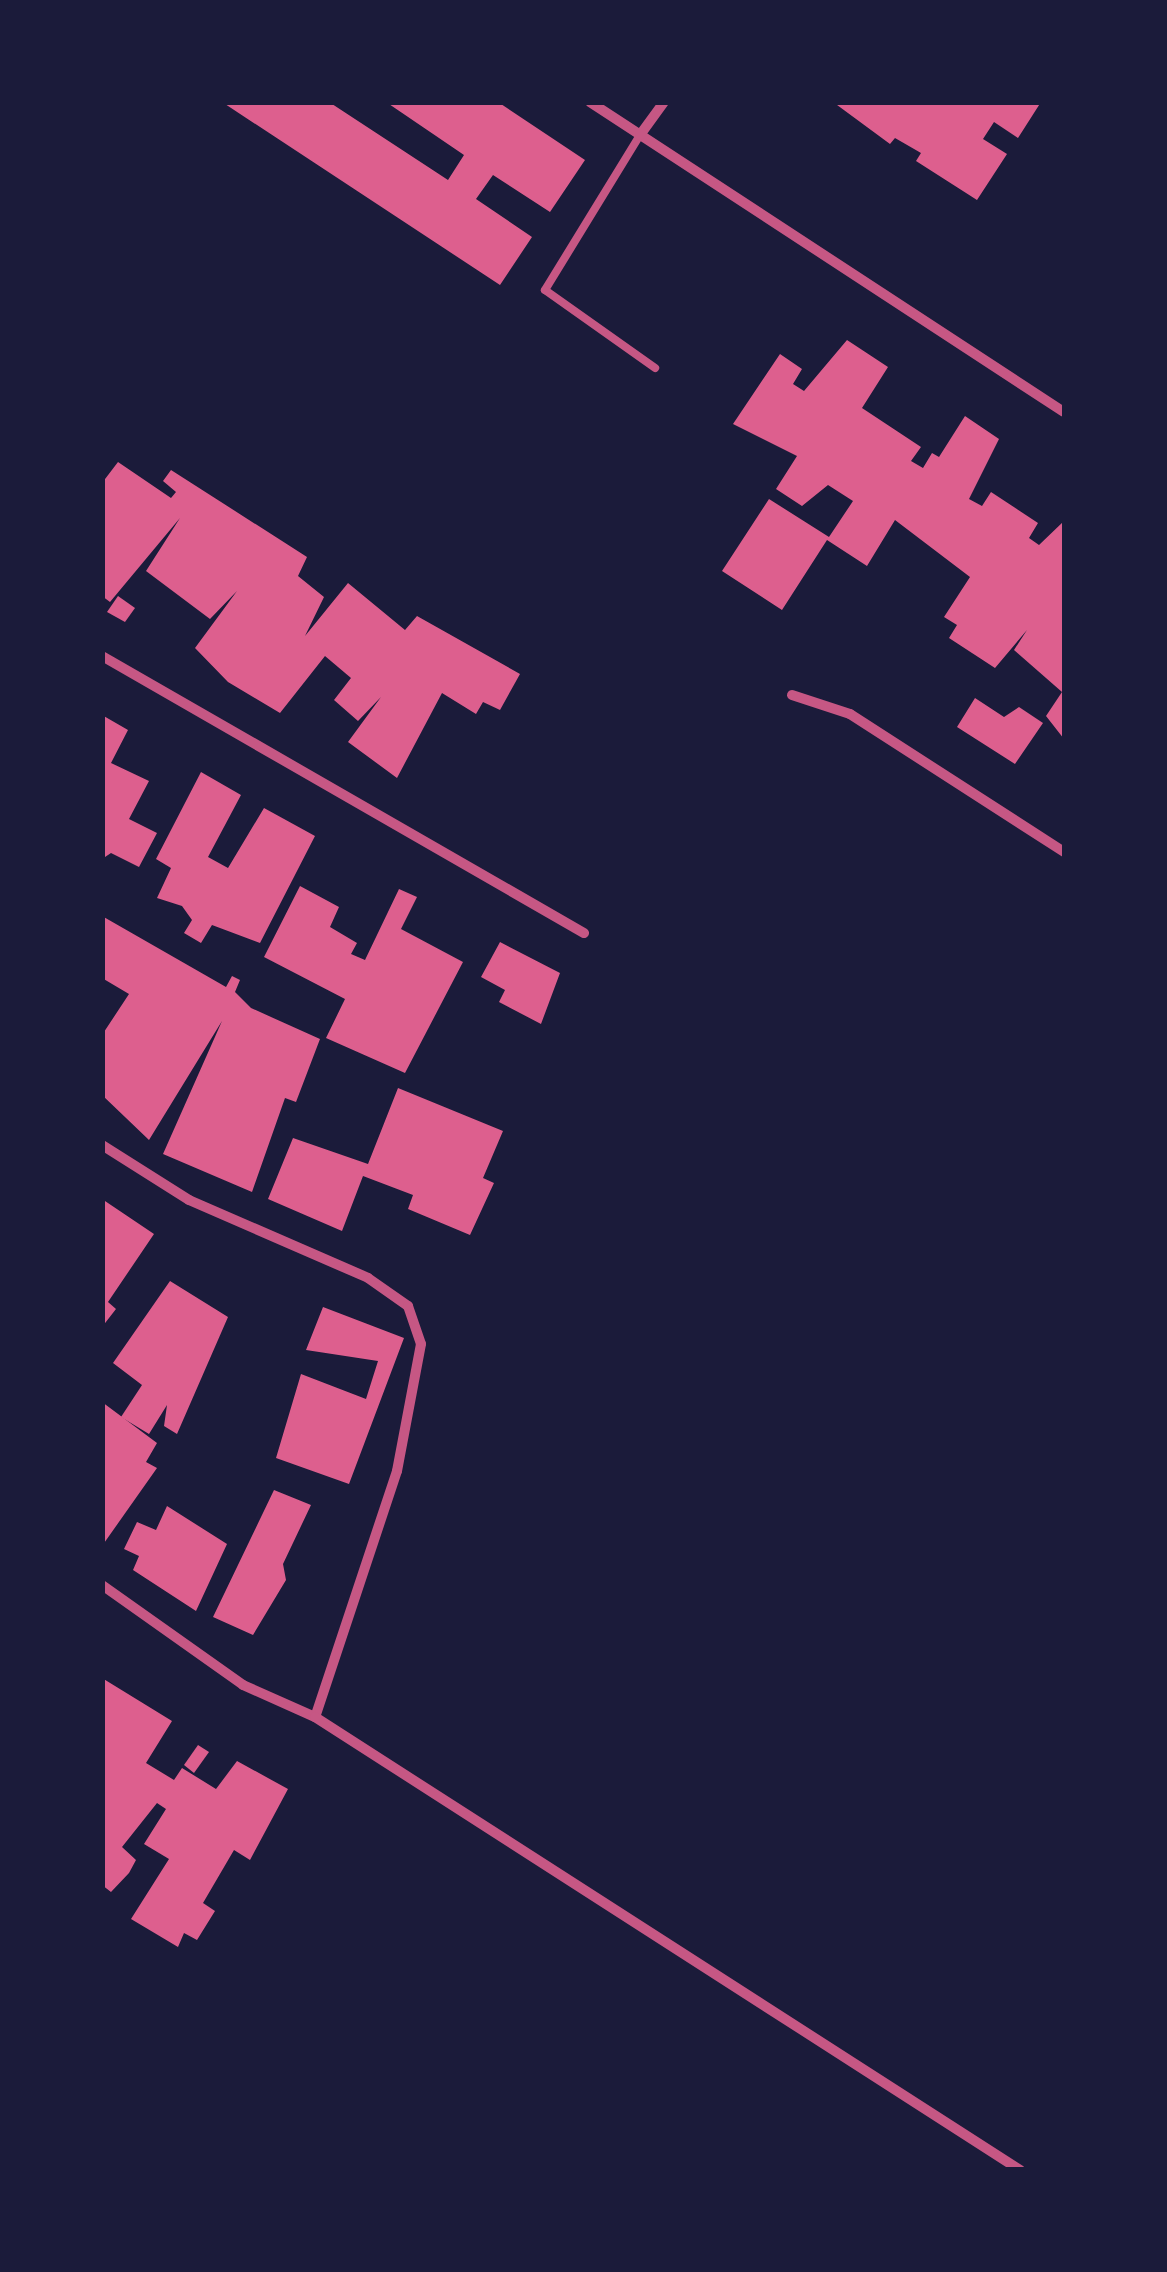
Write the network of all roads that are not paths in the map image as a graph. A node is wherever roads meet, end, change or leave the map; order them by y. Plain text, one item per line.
1 (590, 102) edge
2 (664, 102) edge
3 (640, 135) junction
4 (655, 368) dead end
5 (1064, 412) edge
6 (102, 656) edge
7 (792, 695) dead end
8 (1064, 852) edge
9 (584, 933) dead end
10 (102, 1145) edge
11 (102, 1585) edge
12 (315, 1717) junction
13 (1020, 2170) edge

1 - 3 street
2 - 3 street
3 - 4 lane
3 - 5 street
6 - 9 street
7 - 8 street
10 - 12 street
11 - 12 street
12 - 13 street

